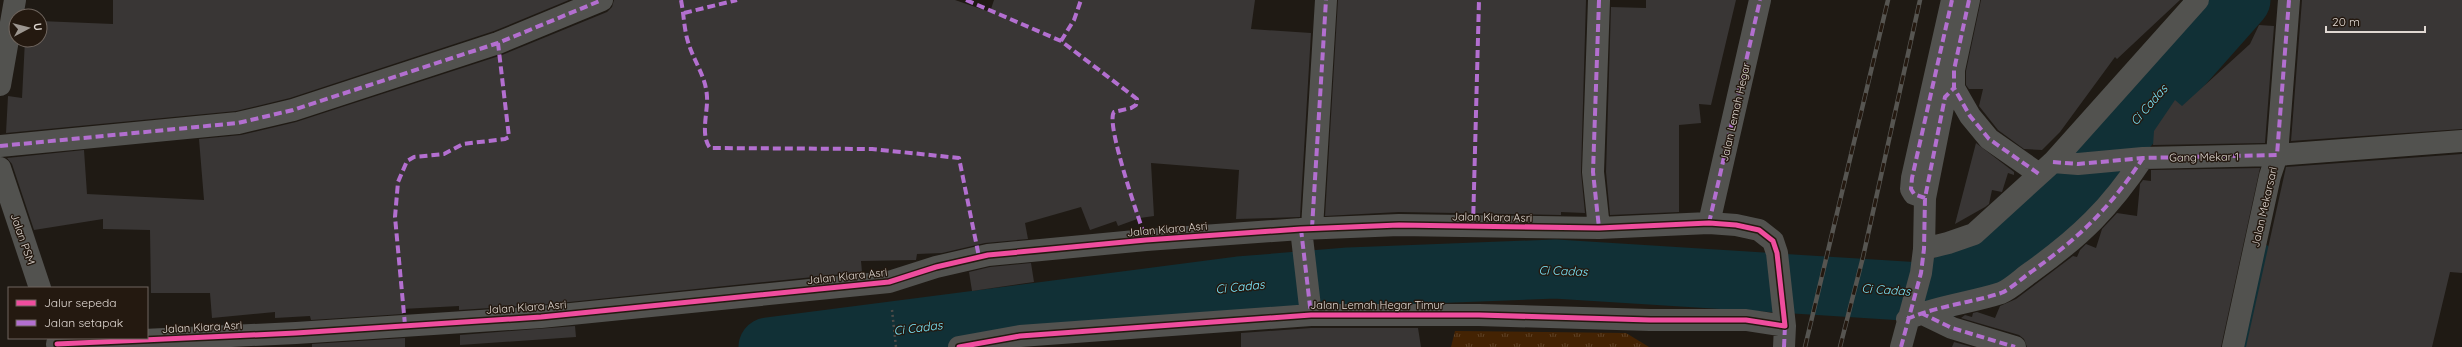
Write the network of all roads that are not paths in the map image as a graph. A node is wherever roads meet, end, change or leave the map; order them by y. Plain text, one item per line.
1 (15, 0) edge
2 (602, 0) edge
3 (1326, 0) edge
4 (1599, 0) edge
5 (1760, 0) edge
6 (1952, 0) edge
7 (1969, 0) edge
8 (2198, 0) edge
9 (2289, 0) edge
10 (0, 85) edge
11 (1954, 88) junction
12 (2462, 141) edge
13 (0, 146) edge
14 (2277, 155) junction
15 (2137, 158) junction
16 (0, 168) edge
17 (2046, 168) junction
18 (4, 197) edge
19 (1925, 198) junction
20 (1709, 223) junction
21 (1306, 228) junction
22 (1599, 228) junction
23 (1924, 249) junction
24 (40, 287) edge
25 (1310, 311) junction
26 (1913, 315) junction
27 (1784, 329) edge
28 (57, 343) edge
29 (959, 347) edge
30 (1901, 347) edge
31 (2015, 347) edge
32 (2233, 347) edge

1 - 10 street
2 - 13 street
3 - 21 street
4 - 22 street
5 - 20 street, Jalan Lemah Hegar
6 - 19 street
7 - 11 street
8 - 17 street
9 - 14 street
11 - 17 street
11 - 19 street
12 - 14 street, Jalan Mekarsari
14 - 15 street, Gang Mekar 1
14 - 32 street, Jalan Mekarsari
15 - 17 street, Gang Mekar 1
15 - 26 street
16 - 18 street, Jalan PSM
17 - 23 street
18 - 24 street, Jalan PSM
19 - 23 street
20 - 22 street, Jalan Kiara Asri
20 - 27 street, Jalan Kiara Asri
21 - 22 street, Jalan Kiara Asri
21 - 25 street
21 - 28 street, Jalan Kiara Asri
23 - 26 street
25 - 27 street, Jalan Lemah Hegar Timur
25 - 29 street, Jalan Lemah Hegar Timur
26 - 30 street
26 - 31 street

